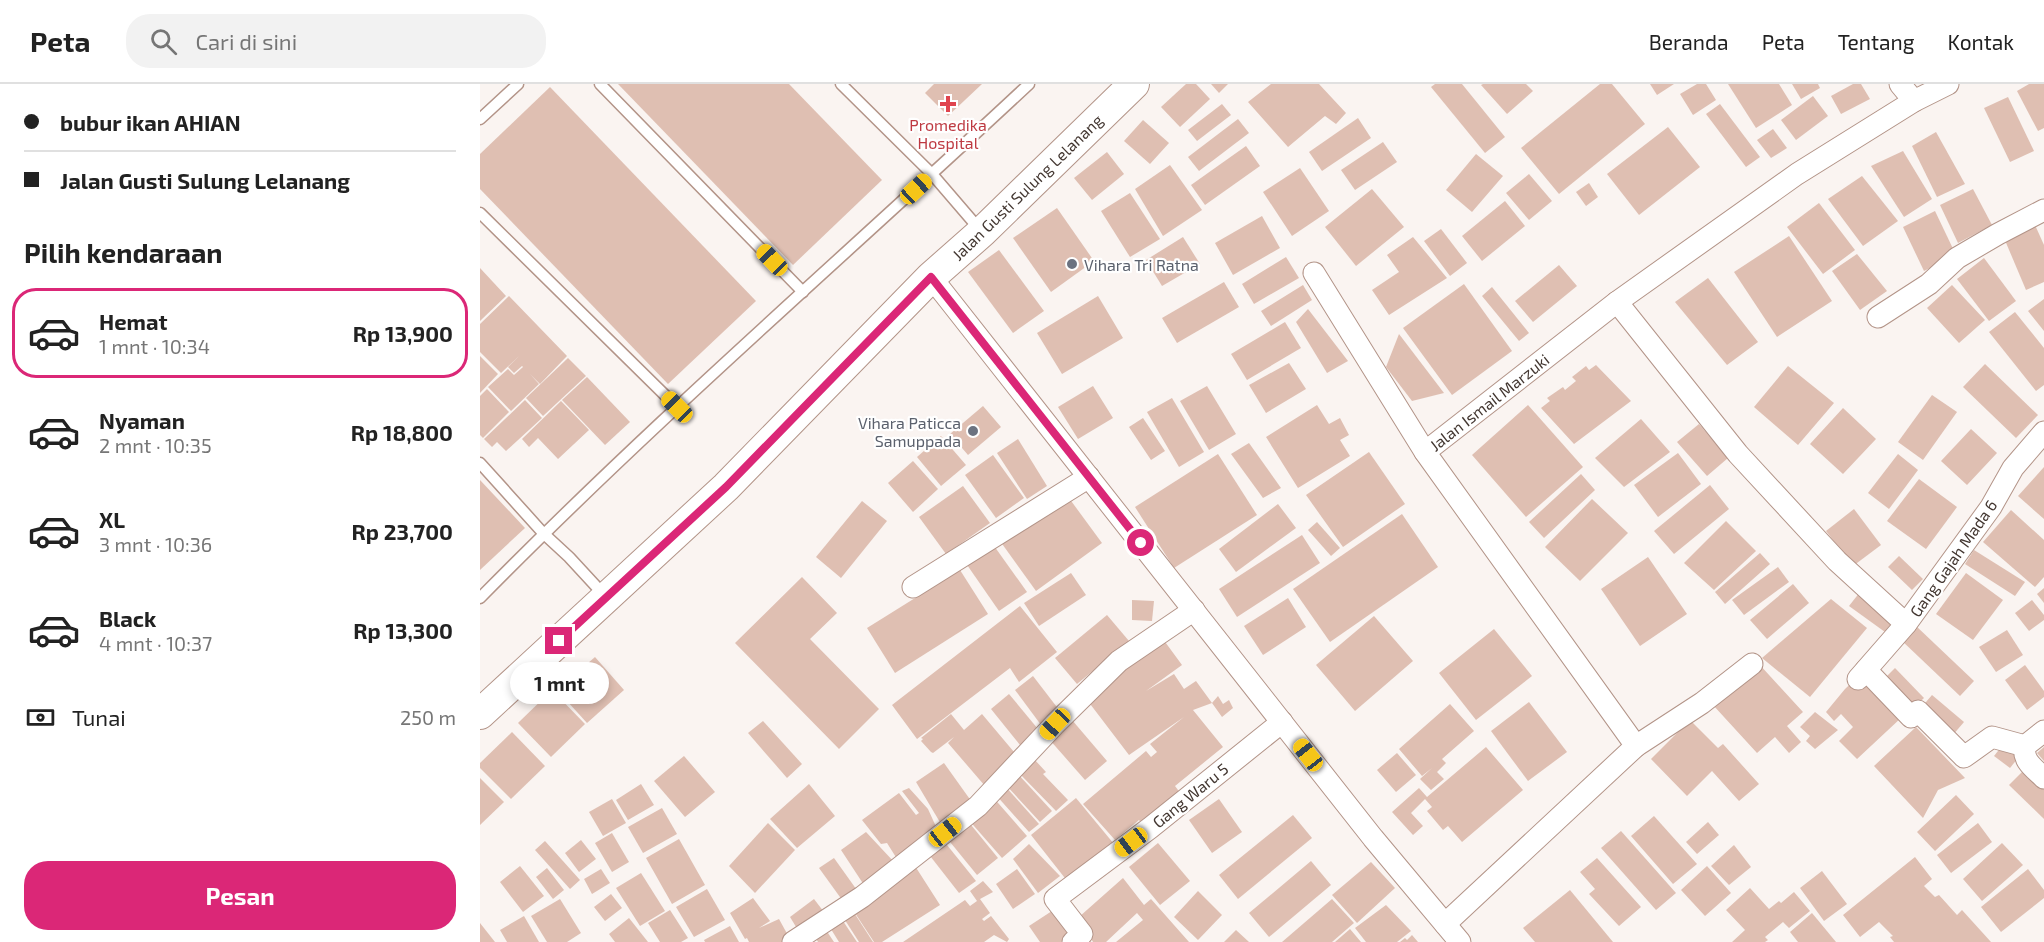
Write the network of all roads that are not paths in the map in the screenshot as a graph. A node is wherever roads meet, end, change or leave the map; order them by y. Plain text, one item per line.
1 (518, 84) edge
2 (600, 84) edge
3 (841, 84) edge
4 (1029, 84) edge
5 (1134, 84) edge
6 (1900, 84) edge
7 (1948, 84) edge
8 (1914, 101) junction
9 (480, 119) edge
10 (932, 174) junction
11 (2044, 210) edge
12 (480, 213) edge
13 (982, 232) junction
14 (1314, 273) dead end
15 (931, 277) junction
16 (803, 292) junction
17 (1617, 302) junction
18 (1878, 317) dead end
19 (677, 407) junction
20 (2044, 432) edge
21 (1425, 452) junction
22 (480, 463) edge
23 (1089, 477) junction
24 (543, 533) junction
25 (913, 587) dead end
26 (480, 597) edge
27 (606, 597) junction
28 (1194, 610) junction
29 (1906, 624) junction
30 (1752, 664) dead end
31 (480, 714) edge
32 (1282, 722) junction
33 (2044, 731) edge
34 (1636, 746) junction
35 (2025, 746) junction
36 (2044, 778) edge
37 (1445, 924) junction
38 (793, 942) edge
39 (1073, 942) edge
40 (1460, 942) edge

1 - 9 lane
2 - 16 lane
3 - 10 lane
4 - 10 lane
5 - 13 street, Jalan Gusti Sulung Lelanang
6 - 8 street
7 - 8 street, Jalan Ismail Marzuki
8 - 17 street, Jalan Ismail Marzuki
10 - 13 lane
10 - 16 lane
11 - 18 street
12 - 19 lane
13 - 15 street, Jalan Gusti Sulung Lelanang
14 - 21 street
15 - 23 street
15 - 27 street, Jalan Gusti Sulung Lelanang
16 - 19 lane
17 - 21 street, Jalan Ismail Marzuki
17 - 29 street
19 - 24 lane
20 - 29 street, Gang Gajah Mada 6
21 - 34 street, Jalan Ismail Marzuki
22 - 24 lane
23 - 25 street
23 - 28 street
24 - 26 lane
24 - 27 lane
27 - 31 street, Jalan Gusti Sulung Lelanang
28 - 32 street
28 - 38 street
29 - 35 street, Gang Gajah Mada 6
30 - 34 street
32 - 37 street
32 - 39 street, Gang Waru 5
33 - 35 street
34 - 37 street
35 - 36 street
37 - 40 street

